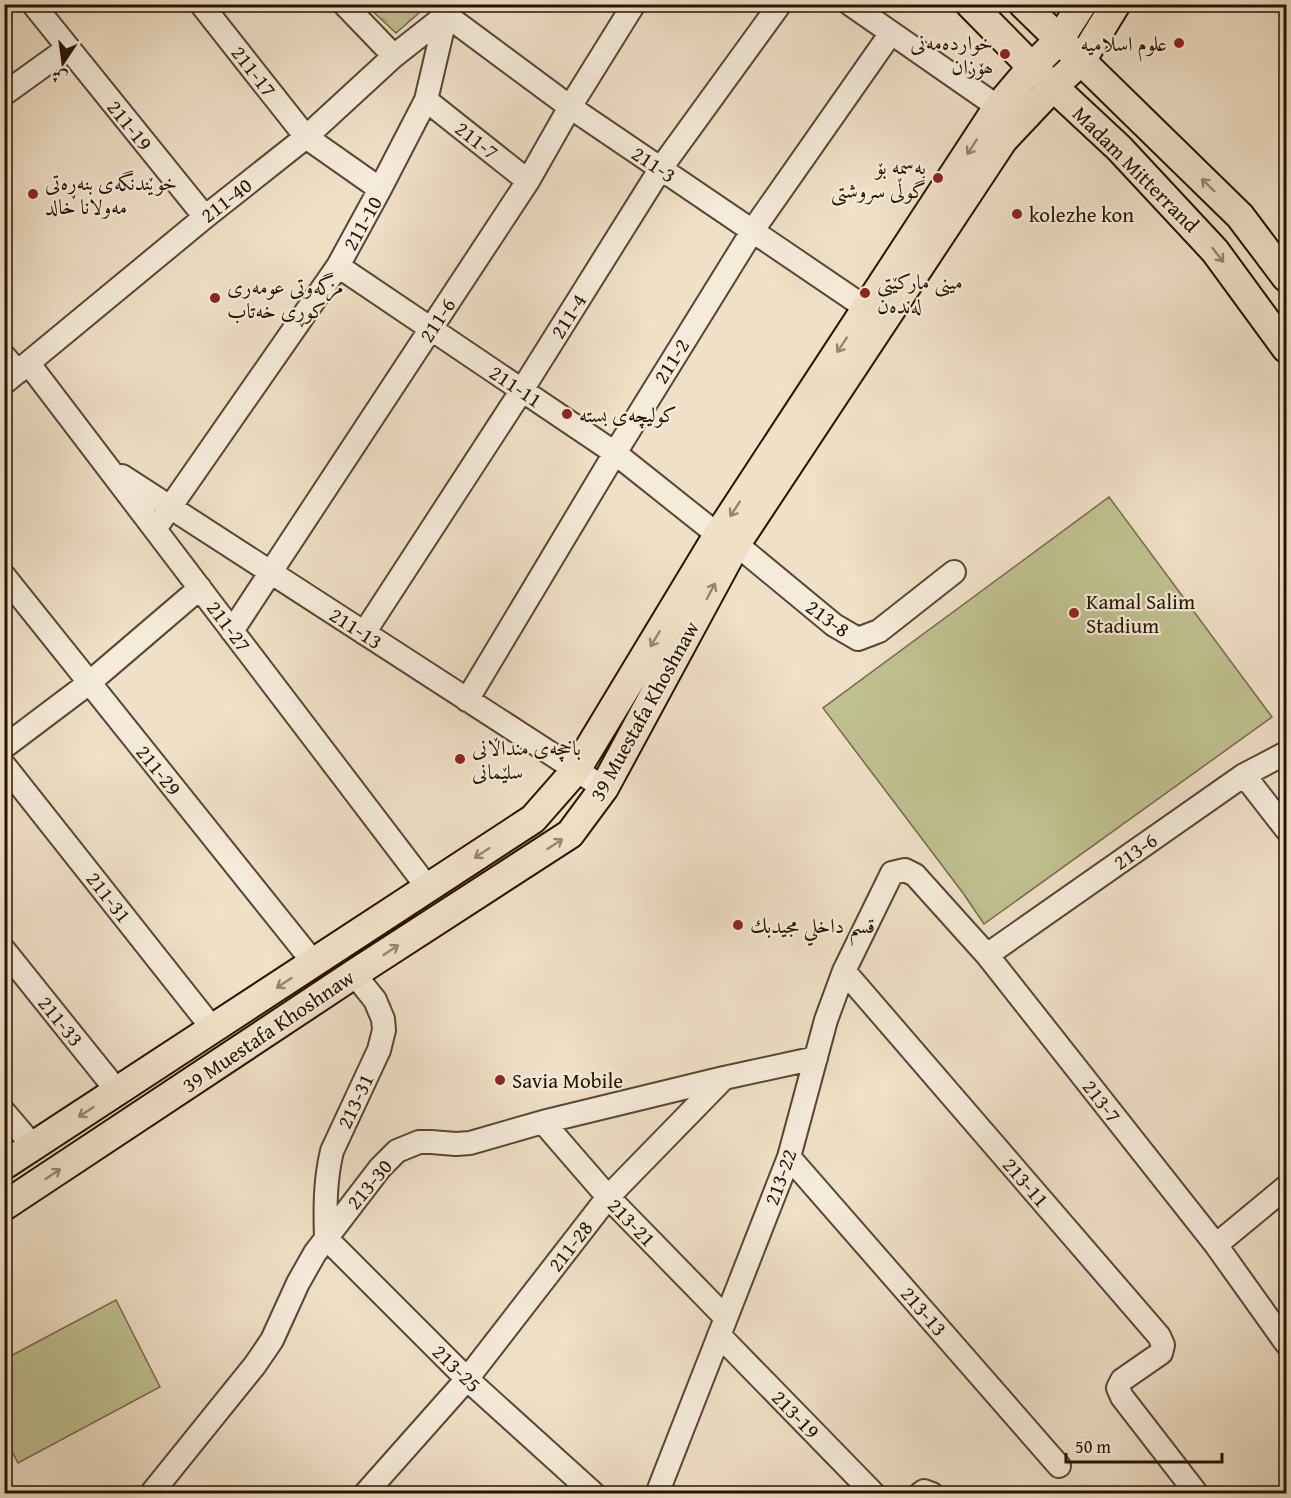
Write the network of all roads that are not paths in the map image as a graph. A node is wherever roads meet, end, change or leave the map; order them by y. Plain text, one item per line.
1 (33, 4) edge
2 (201, 4) edge
3 (344, 4) edge
4 (634, 4) edge
5 (780, 4) edge
6 (850, 4) edge
7 (969, 4) edge
8 (1023, 4) edge
9 (1082, 4) edge
10 (1116, 4) edge
11 (450, 10) edge
12 (891, 33) junction
13 (1059, 40) junction
14 (68, 48) junction
15 (394, 56) junction
16 (1081, 61) junction
17 (1032, 67) junction
18 (1053, 87) junction
19 (4, 94) edge
20 (426, 100) junction
21 (570, 107) junction
22 (998, 107) junction
23 (306, 137) junction
24 (661, 168) junction
25 (528, 181) junction
26 (380, 189) junction
27 (205, 217) junction
28 (753, 230) junction
29 (338, 266) junction
30 (1287, 277) edge
31 (866, 308) junction
32 (431, 329) junction
33 (1287, 348) edge
34 (14, 369) edge
35 (522, 390) junction
36 (615, 453) junction
37 (109, 468) junction
38 (170, 507) junction
39 (155, 529) junction
40 (727, 539) junction
41 (954, 572) dead end
42 (271, 573) junction
43 (4, 576) edge
44 (200, 588) junction
45 (232, 631) junction
46 (364, 633) junction
47 (89, 683) junction
48 (467, 700) junction
49 (4, 747) edge
50 (1287, 753) edge
51 (576, 770) junction
52 (7, 773) edge
53 (1244, 775) junction
54 (604, 788) junction
55 (1287, 829) edge
56 (905, 870) joint
57 (428, 888) junction
58 (4, 950) edge
59 (987, 955) junction
60 (314, 963) junction
61 (843, 971) junction
62 (354, 974) junction
63 (213, 1029) junction
64 (816, 1058) junction
65 (724, 1078) junction
66 (118, 1092) junction
67 (4, 1113) edge
68 (543, 1122) junction
69 (33, 1146) junction
70 (789, 1157) junction
71 (4, 1165) edge
72 (1287, 1187) edge
73 (608, 1197) junction
74 (4, 1206) edge
75 (326, 1238) junction
76 (1216, 1245) junction
77 (722, 1327) junction
78 (1287, 1343) edge
79 (467, 1379) junction
80 (1059, 1466) dead end
81 (151, 1494) edge
82 (365, 1494) edge
83 (594, 1494) edge
84 (657, 1494) edge
85 (874, 1494) edge
86 (1197, 1494) edge

1 - 14 street, 211-19
2 - 23 street, 211-17
3 - 15 street
4 - 21 street, 211-6
5 - 24 street, 211-4
6 - 12 street
7 - 17 main road, Madam Mitterrand
8 - 13 main road, Madam Mitterrand
9 - 13 main road, 39 Muestafa Khoshnaw
10 - 16 main road, 39 Muestafa Khoshnaw
11 - 15 street, 211-40
11 - 20 street, 211-10
11 - 21 street, 211-3
12 - 22 street
12 - 28 street, 211-2
13 - 16 main road, Madam Mitterrand
13 - 17 main road, 39 Muestafa Khoshnaw
14 - 19 street
14 - 27 street, 211-19
15 - 23 street, 211-40
16 - 18 main road, 39 Muestafa Khoshnaw
30 -> 16 main road, Madam Mitterrand
17 - 18 main road, Madam Mitterrand
17 - 22 main road, 39 Muestafa Khoshnaw
18 -> 33 main road, Madam Mitterrand
18 - 40 main road, 39 Muestafa Khoshnaw
20 - 25 street, 211-7
20 - 26 street, 211-10
21 - 24 street, 211-3
21 - 25 street, 211-6
22 -> 31 main road, 39 Muestafa Khoshnaw
23 - 26 street, 211-17
23 - 27 street, 211-40
24 - 28 street, 211-3
24 - 35 street, 211-4
25 - 32 street, 211-6
26 - 29 street, 211-10
27 - 34 street, 211-40
28 - 31 street, 211-3
28 - 36 street, 211-2
29 - 32 street, 211-11
29 - 38 street, 211-10
31 -> 40 main road, 39 Muestafa Khoshnaw
32 - 35 street, 211-11
32 - 42 street, 211-6
34 - 37 street, 211-27
35 - 36 street, 211-11
35 - 46 street, 211-4
36 - 40 street, 211-11
36 - 48 street, 211-2
37 - 38 street, 211-13
37 - 39 street, 211-27
38 - 39 street, 211-10
38 - 42 street, 211-13
39 - 44 street, 211-27
40 - 41 street, 213-8
40 -> 51 main road, 39 Muestafa Khoshnaw
54 -> 40 main road, 39 Muestafa Khoshnaw
42 - 45 street, 211-6
42 - 46 street, 211-13
43 - 47 street, 211-29
44 - 45 street, 211-27
44 - 47 street
45 - 57 street, 211-27
46 - 48 street, 211-13
47 - 49 street
47 - 60 street, 211-29
48 - 51 street, 211-13
50 - 53 street, 213-6
51 - 54 street, 211-13
51 -> 57 main road, 39 Muestafa Khoshnaw
52 - 63 street, 211-31
53 - 55 street
53 - 59 street, 213-6
62 -> 54 main road, 39 Muestafa Khoshnaw
56 - 59 street, 213-7
56 - 61 street, 213-22
57 - 60 main road, 39 Muestafa Khoshnaw
58 - 66 street, 211-33
59 - 76 street, 213-7
60 -> 63 main road, 39 Muestafa Khoshnaw
61 - 64 street, 213-22
61 - 86 street, 213-11
74 -> 62 main road, 39 Muestafa Khoshnaw
62 - 75 street, 213-31
63 - 66 main road, 39 Muestafa Khoshnaw
64 - 65 street
64 - 70 street, 213-22
65 - 68 street, 213-30
65 - 73 street, 211-28
66 -> 69 main road, 39 Muestafa Khoshnaw
67 - 69 street
68 - 73 street, 213-21
68 - 75 street, 213-30
69 - 71 main road, 39 Muestafa Khoshnaw
70 - 77 street, 213-22
70 - 80 street, 213-13
72 - 76 street
73 - 77 street, 213-21
73 - 79 street, 211-28
75 - 79 street, 213-25
75 - 81 street, 213-30
76 - 78 street, 213-7
77 - 84 street, 213-22
77 - 85 street, 213-19
79 - 82 street, 211-28
79 - 83 street, 213-25

